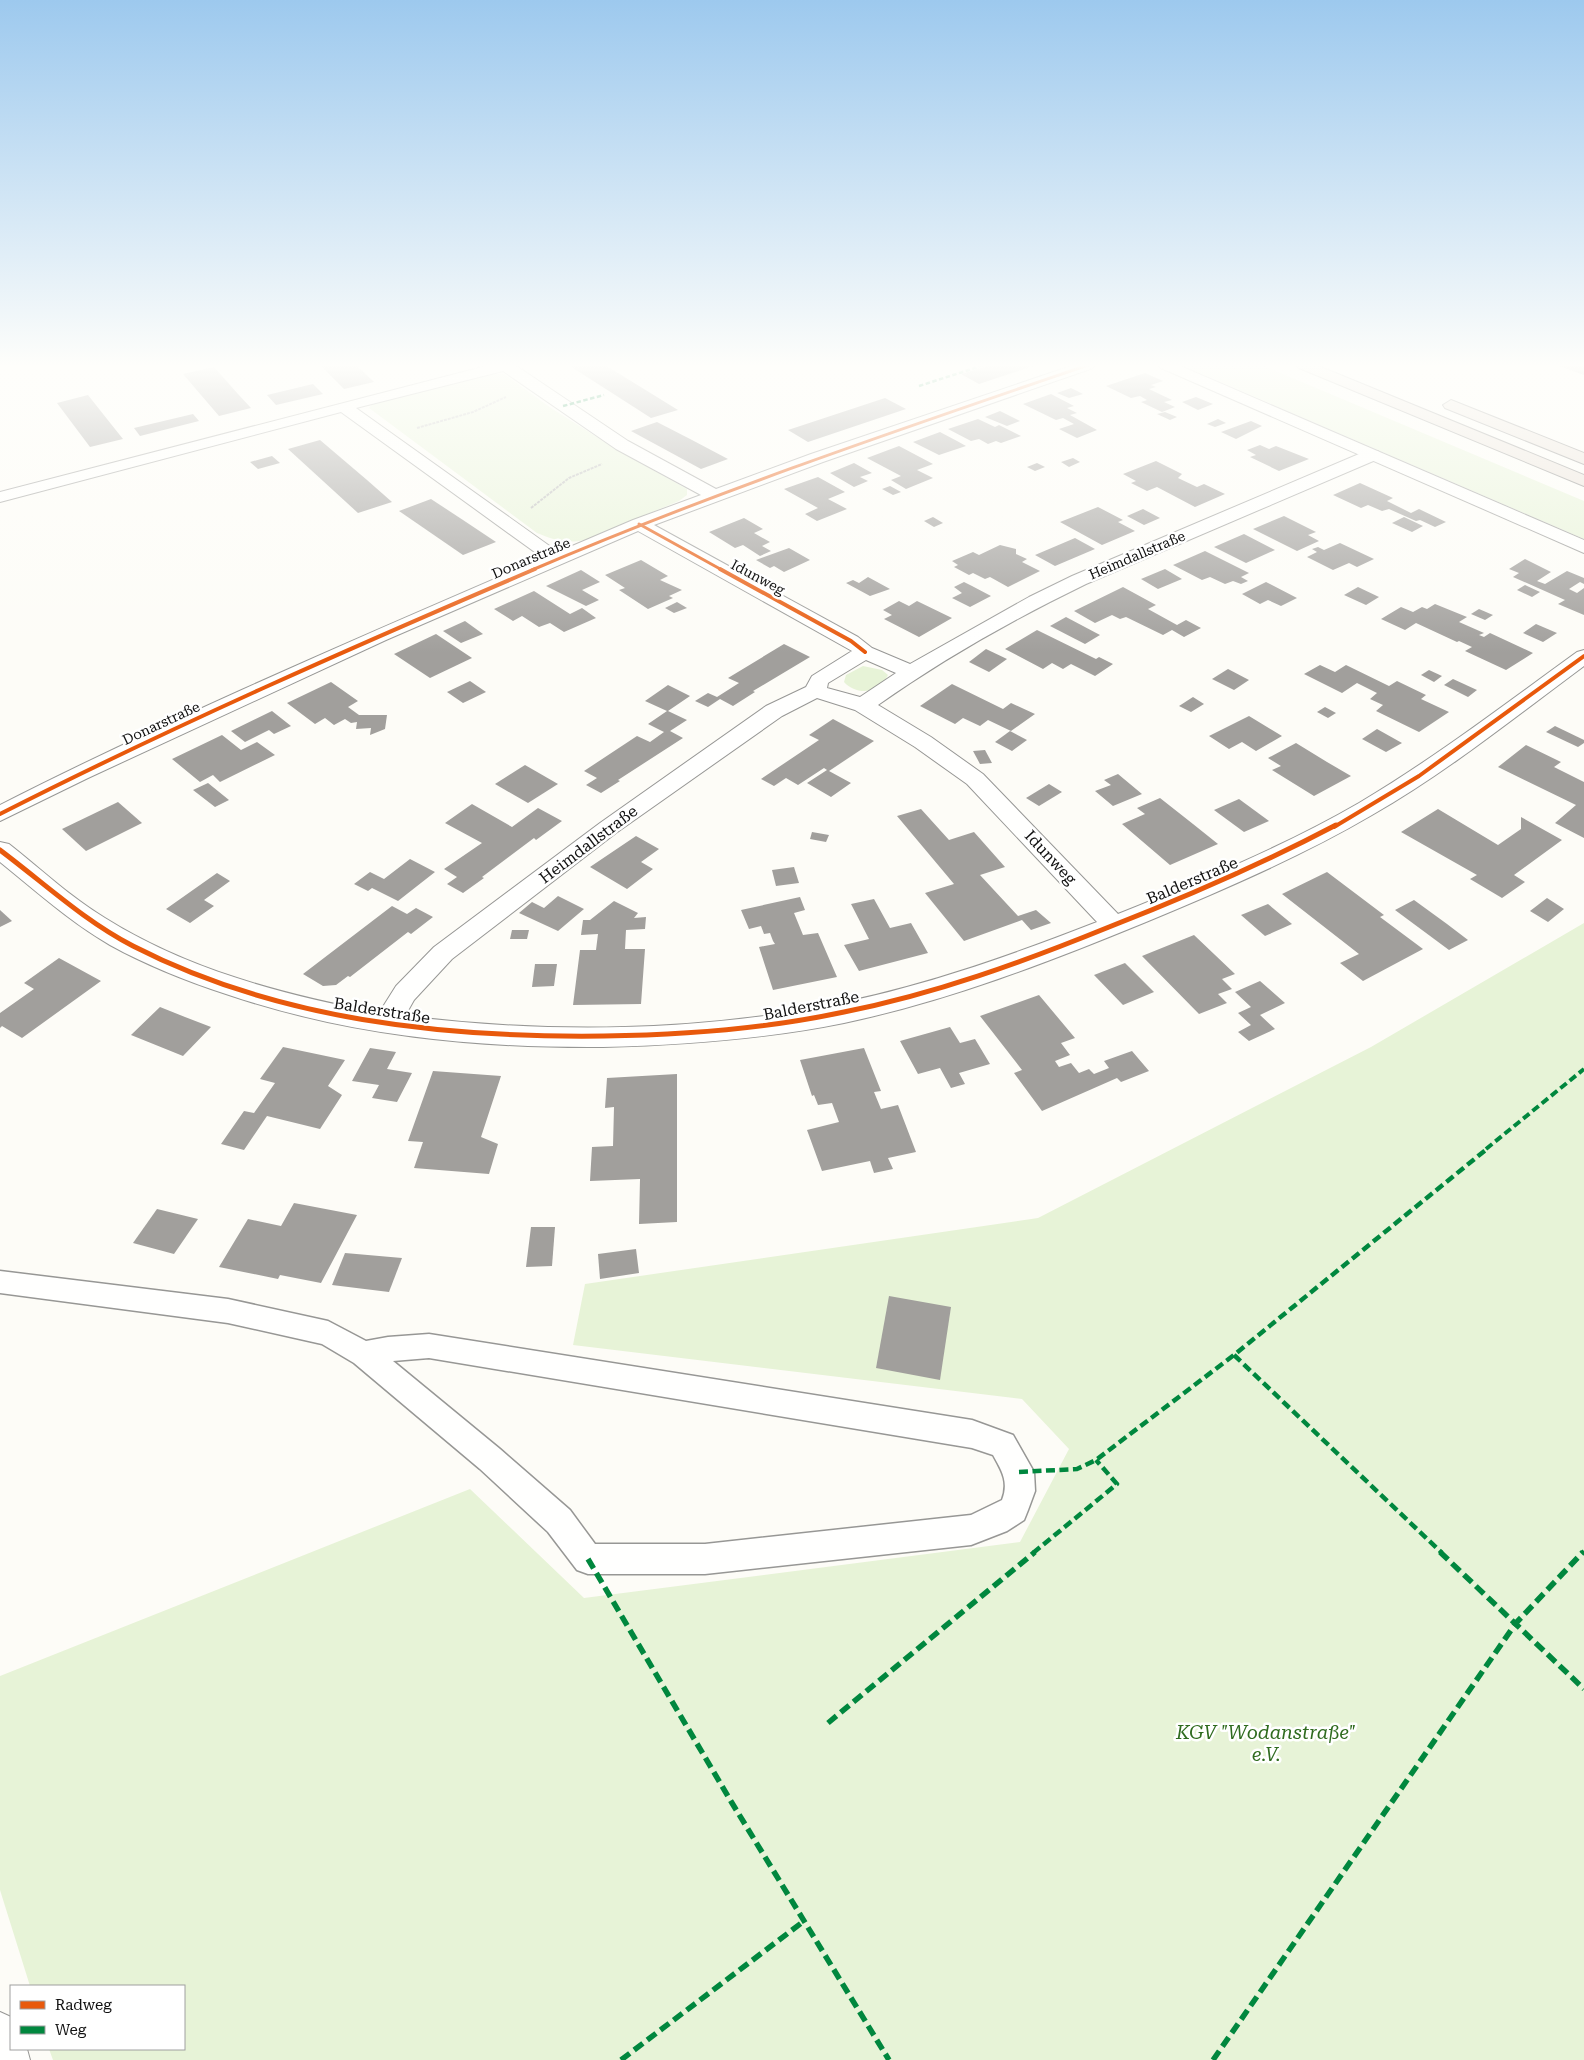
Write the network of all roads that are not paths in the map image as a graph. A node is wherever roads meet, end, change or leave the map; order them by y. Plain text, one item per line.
1 (135, 461) edge
2 (420, 461) edge
3 (653, 461) edge
4 (811, 461) edge
5 (1355, 461) edge
6 (1388, 461) edge
7 (1538, 461) edge
8 (1584, 480) edge
9 (714, 495) junction
10 (0, 497) edge
11 (639, 524) junction
12 (1584, 547) edge
13 (556, 559) junction
14 (864, 652) junction
15 (1584, 656) edge
16 (912, 672) junction
17 (815, 691) junction
18 (863, 704) junction
19 (0, 814) edge
20 (0, 850) edge
21 (1114, 926) junction
22 (386, 1026) junction
23 (0, 1282) edge
24 (364, 1354) junction
25 (0, 2035) edge
26 (7, 2060) edge

1 - 10 street
2 - 13 street
3 - 9 street
4 - 9 street, Donarstraße
5 - 16 street, Heimdallstraße
6 - 12 street
7 - 8 highway
9 - 11 street, Donarstraße
11 - 13 street, Donarstraße
11 - 14 street, Idunweg
13 - 19 street, Donarstraße
14 - 16 street
14 - 17 street, Heimdallstraße
15 - 21 street, Balderstraße
16 - 18 street, Heimdallstraße
17 - 18 street
17 - 22 street, Heimdallstraße
18 - 21 street, Idunweg
20 - 22 street, Balderstraße
21 - 22 street, Balderstraße
23 - 24 lane
24 - 24 lane
25 - 26 street

